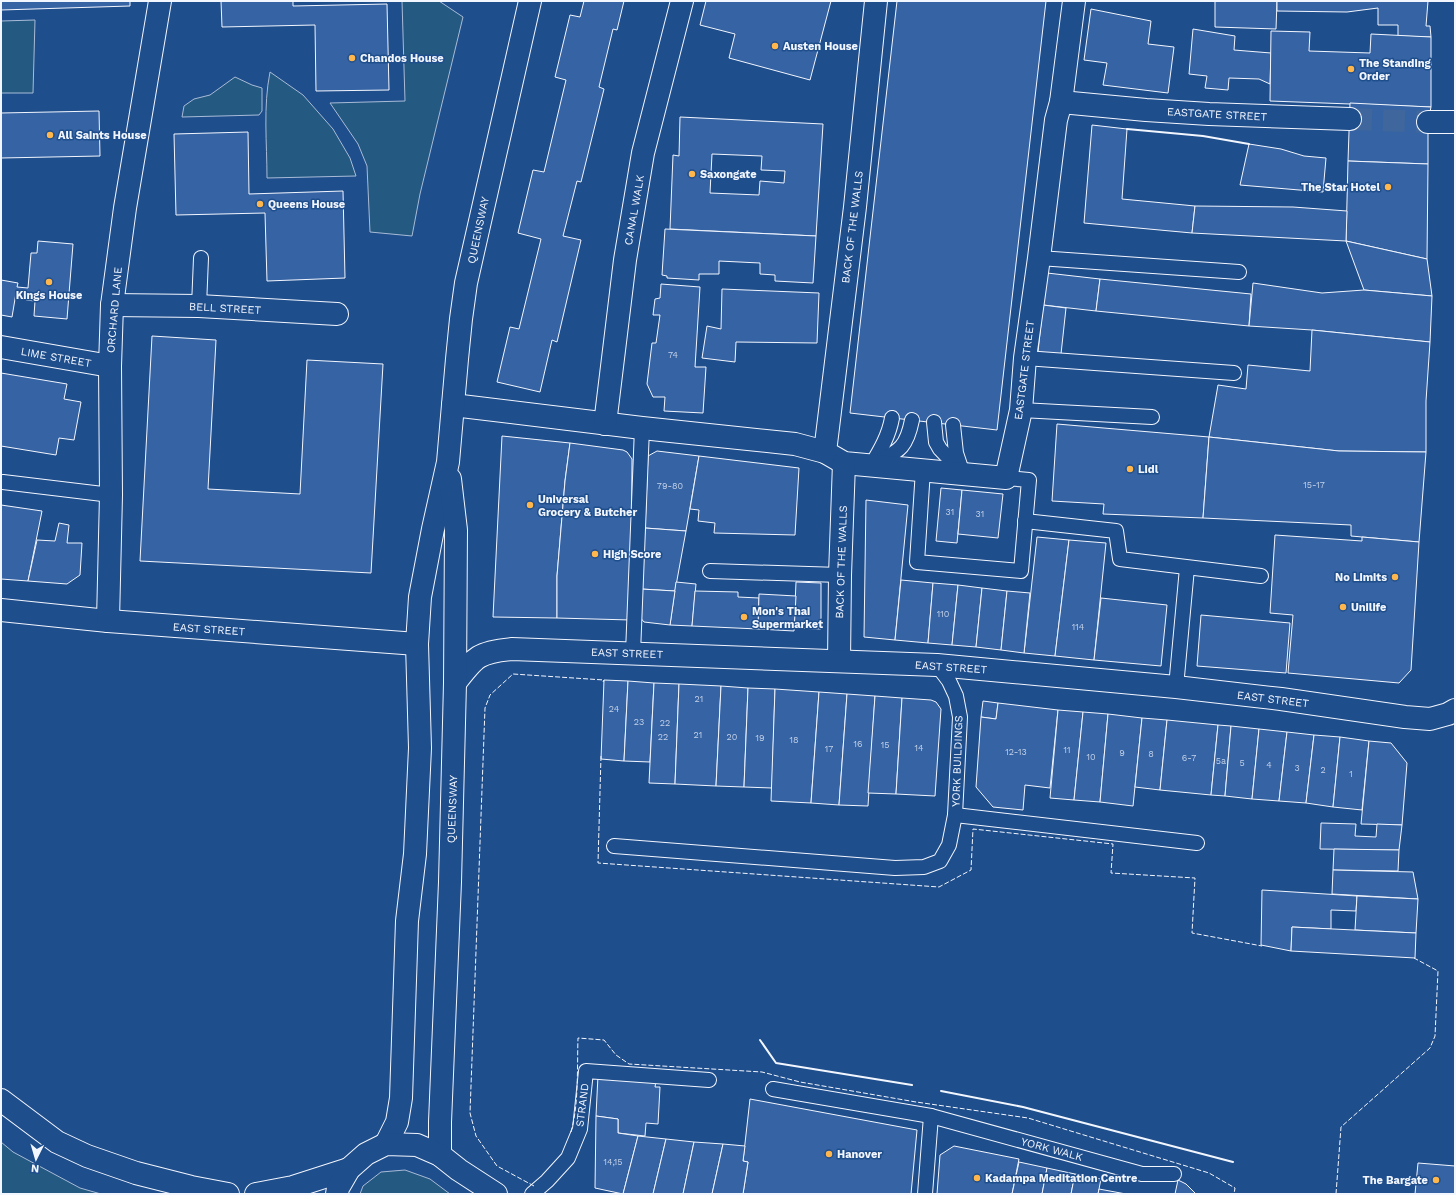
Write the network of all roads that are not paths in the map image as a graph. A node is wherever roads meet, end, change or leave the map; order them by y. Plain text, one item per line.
1 (160, 1) edge
2 (530, 1) edge
3 (682, 1) edge
4 (876, 1) edge
5 (1074, 1) edge
6 (1061, 102) junction
7 (1350, 119) tunnel mouth
8 (1428, 122) tunnel mouth
9 (1455, 122) edge
10 (201, 258) dead end
11 (1039, 258) junction
12 (1239, 272) dead end
13 (112, 305) junction
14 (199, 306) junction
15 (337, 314) dead end
16 (1, 347) edge
17 (1025, 358) junction
18 (110, 366) junction
19 (1234, 373) dead end
20 (453, 405) junction
21 (1021, 410) junction
22 (1152, 417) dead end
23 (892, 418) dead end
24 (912, 420) dead end
25 (934, 422) dead end
26 (605, 424) junction
27 (952, 425) dead end
28 (642, 428) junction
29 (825, 452) junction
30 (448, 462) junction
31 (844, 463) junction
32 (871, 466) junction
33 (923, 470) junction
34 (963, 473) junction
35 (1006, 478) junction
36 (3, 482) dead end
37 (110, 495) junction
38 (1025, 521) junction
39 (1187, 568) junction
40 (710, 571) dead end
41 (840, 574) junction
42 (1261, 576) dead end
43 (1, 610) edge
44 (108, 621) junction
45 (417, 644) junction
46 (633, 653) junction
47 (839, 661) junction
48 (937, 666) junction
49 (455, 683) junction
50 (1176, 688) junction
51 (1455, 710) edge
52 (955, 815) junction
53 (1197, 843) dead end
54 (614, 846) dead end
55 (709, 1080) dead end
56 (773, 1089) dead end
57 (1, 1100) edge
58 (931, 1116) junction
59 (386, 1144) junction
60 (440, 1155) junction
61 (350, 1169) junction
62 (1174, 1174) dead end
63 (228, 1194) edge
64 (256, 1194) edge
65 (337, 1194) edge
66 (496, 1194) edge
67 (532, 1194) edge
68 (925, 1194) edge

1 - 13 street, ORCHARD LANE
2 - 20 street, QUEENSWAY
3 - 26 street, CANAL WALK
4 - 29 street, BACK OF THE WALLS
5 - 6 street, EASTGATE STREET
6 - 7 street, EASTGATE STREET
6 - 11 street, EASTGATE STREET
8 - 9 street
10 - 14 lane
11 - 12 lane
11 - 17 street, EASTGATE STREET
13 - 14 street, BELL STREET
13 - 18 street, ORCHARD LANE
14 - 15 street, BELL STREET
16 - 18 street, LIME STREET
17 - 19 lane
17 - 21 street, EASTGATE STREET
18 - 37 street, ORCHARD LANE
20 - 26 street
20 - 30 street, QUEENSWAY
21 - 22 lane
21 - 35 street, EASTGATE STREET
23 - 32 lane
24 - 32 lane
25 - 34 lane
26 - 28 street
27 - 34 lane
28 - 29 street
28 - 46 lane
29 - 31 street
30 - 45 street, QUEENSWAY
30 - 49 street, QUEENSWAY
31 - 32 street
31 - 41 street, BACK OF THE WALLS
32 - 33 street
33 - 34 street
33 - 38 lane
34 - 35 street
35 - 38 lane
36 - 37 lane
37 - 44 street, ORCHARD LANE
38 - 39 lane
39 - 42 lane
39 - 50 lane
40 - 41 lane
41 - 47 street, BACK OF THE WALLS
43 - 44 street, EAST STREET
44 - 45 street, EAST STREET
45 - 59 street, QUEENSWAY
46 - 47 street, EAST STREET
46 - 49 street, EAST STREET
47 - 48 street, EAST STREET
48 - 50 street, EAST STREET
48 - 52 lane, YORK BUILDINGS
49 - 60 street, QUEENSWAY
50 - 51 street, EAST STREET
52 - 53 lane
52 - 54 lane, YORK BUILDINGS
55 - 67 lane, STRAND
56 - 58 lane, YORK WALK
57 - 63 street
58 - 62 lane, YORK WALK
58 - 68 lane
59 - 60 street
59 - 61 street
60 - 66 street
61 - 64 street
61 - 65 street

